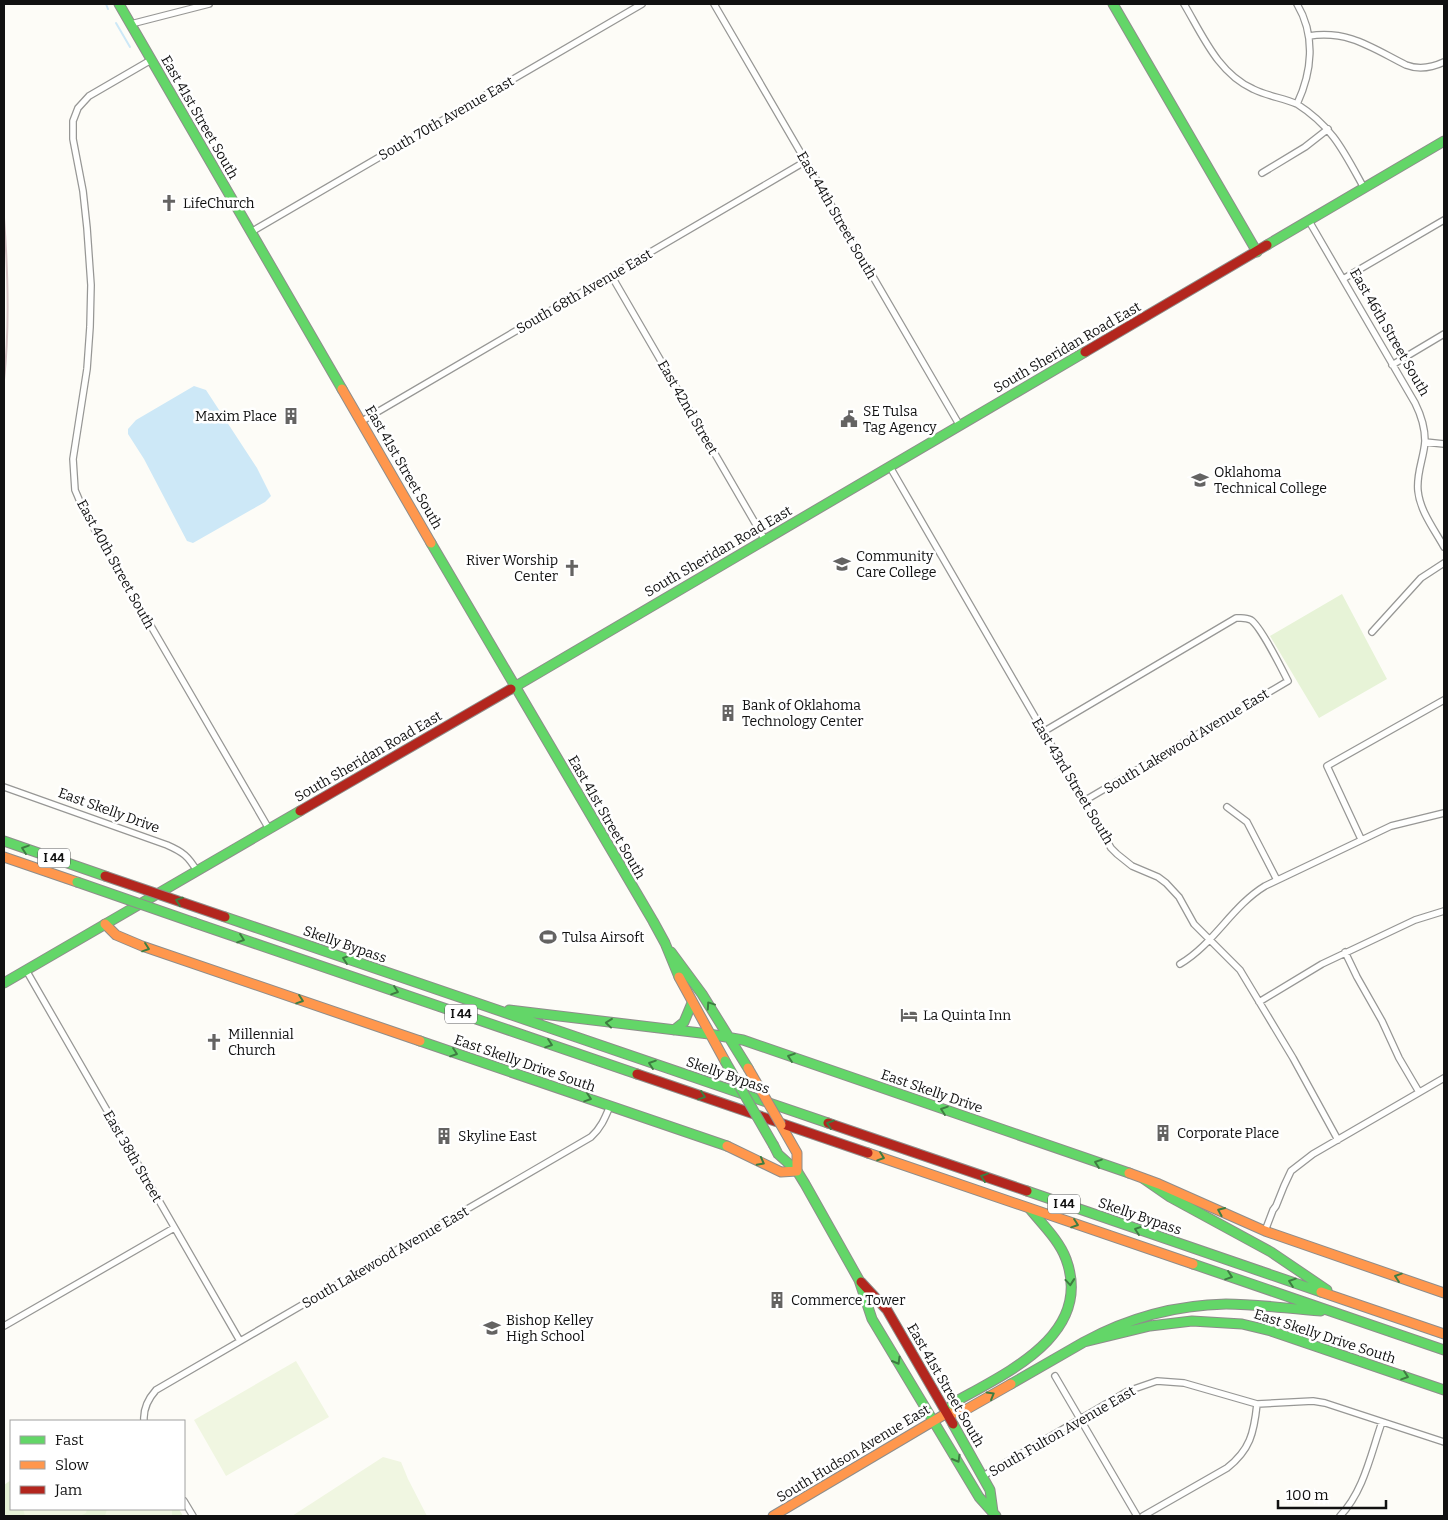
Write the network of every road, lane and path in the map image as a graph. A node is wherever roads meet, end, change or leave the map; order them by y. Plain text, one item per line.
1 (119, 4) edge
2 (209, 4) edge
3 (642, 4) edge
4 (714, 4) edge
5 (1113, 4) edge
6 (1184, 4) edge
7 (1297, 4) edge
8 (131, 24) junction
9 (1309, 36) junction
10 (151, 60) junction
11 (1444, 62) edge
12 (1297, 104) junction
13 (1328, 128) junction
14 (1444, 141) edge
15 (806, 161) junction
16 (1262, 172) dead end
17 (1364, 188) junction
18 (1444, 220) edge
19 (1309, 221) junction
20 (251, 232) junction
21 (1257, 252) junction
22 (611, 275) junction
23 (1343, 279) junction
24 (1444, 334) edge
25 (1392, 364) junction
26 (362, 421) junction
27 (960, 426) junction
28 (1425, 442) junction
29 (1444, 444) edge
30 (890, 467) junction
31 (765, 540) junction
32 (1444, 547) edge
33 (1444, 563) edge
34 (1372, 632) dead end
35 (515, 686) junction
36 (1444, 700) edge
37 (1043, 732) junction
38 (4, 787) edge
39 (1084, 801) junction
40 (1228, 806) dead end
41 (1444, 813) edge
42 (269, 829) junction
43 (1362, 839) junction
44 (4, 841) edge
45 (4, 857) edge
46 (4, 863) edge
47 (196, 871) junction
48 (1277, 880) junction
49 (77, 882) junction
50 (1444, 911) edge
51 (104, 924) junction
52 (1209, 940) junction
53 (665, 943) junction
54 (1345, 952) junction
55 (1180, 964) dead end
56 (26, 970) junction
57 (4, 983) edge
58 (1259, 1002) junction
59 (692, 1003) junction
60 (491, 1008) junction
61 (674, 1030) junction
62 (709, 1034) junction
63 (731, 1039) junction
64 (1444, 1078) edge
65 (1419, 1092) junction
66 (610, 1106) junction
67 (1338, 1140) junction
68 (797, 1170) junction
69 (1144, 1178) junction
70 (1029, 1208) junction
71 (174, 1228) junction
72 (1266, 1231) junction
73 (859, 1280) junction
74 (1444, 1293) edge
75 (1338, 1298) junction
76 (1338, 1312) junction
77 (4, 1326) edge
78 (1444, 1334) edge
79 (240, 1342) junction
80 (1084, 1342) junction
81 (1444, 1350) edge
82 (1055, 1376) dead end
83 (1444, 1390) edge
84 (1257, 1404) junction
85 (947, 1413) junction
86 (1080, 1419) junction
87 (144, 1420) edge
88 (933, 1422) junction
89 (1382, 1422) junction
90 (1444, 1442) edge
91 (983, 1476) junction
92 (185, 1503) edge
93 (995, 1514) edge
94 (193, 1516) edge
95 (774, 1516) edge
96 (1137, 1516) edge
97 (1143, 1516) edge
98 (1340, 1516) edge

1 - 8 main road, East 41st Street South
2 - 8 street
3 - 20 street, South 70th Avenue East
4 - 15 street, East 44th Street South
5 - 21 main road
6 - 12 street
7 - 9 street
8 - 10 main road, East 41st Street South
9 - 11 street
9 - 12 street
10 - 20 main road, East 41st Street South
10 - 42 street, East 40th Street South
12 - 13 street
13 - 16 street
13 - 17 street
14 - 17 main road, South Sheridan Road East
15 - 22 street, South 68th Avenue East
15 - 27 street, East 44th Street South
17 - 19 main road, South Sheridan Road East
18 - 23 street
19 - 21 main road, South Sheridan Road East
19 - 23 street, East 46th Street South
20 - 26 main road, East 41st Street South
21 - 27 main road, South Sheridan Road East
22 - 26 street, South 68th Avenue East
22 - 31 street, East 42nd Street
23 - 25 street, East 46th Street South
24 - 25 street
25 - 28 street, East 46th Street South
26 - 35 main road, East 41st Street South
27 - 30 main road, South Sheridan Road East
28 - 29 street
28 - 32 street, East 46th Street South
30 - 31 main road, South Sheridan Road East
30 - 37 street, East 43rd Street South
31 - 35 main road, South Sheridan Road East
33 - 34 street
35 - 42 main road, South Sheridan Road East
35 - 53 main road, East 41st Street South
36 - 43 street
37 - 39 street, East 43rd Street South
37 - 39 street, South Lakewood Avenue East
38 - 47 street, East Skelly Drive
39 - 52 street, East 43rd Street South
40 - 48 street
41 - 43 street
42 - 47 main road, South Sheridan Road East
43 - 48 street
60 -> 44 main road, Skelly Bypass / I 44, bridge
45 - 49 main road, Skelly Bypass / I 44
46 - 49 main road
47 - 51 main road, South Sheridan Road East
48 - 52 street
49 -> 70 main road, Skelly Bypass / I 44, bridge
50 - 54 street
51 - 56 main road, South Sheridan Road East
51 -> 66 main road, East Skelly Drive South
52 - 55 street
52 - 58 street, East 43rd Street South
53 - 59 main road, East 41st Street South
63 -> 53 main road, East 41st Street South
54 - 58 street
54 - 65 street
56 - 57 main road, South Sheridan Road East
56 - 71 street, East 38th Street
58 - 67 street, East 43rd Street South
59 - 61 main road
59 - 62 main road, East 41st Street South
61 -> 60 main road, East Skelly Drive
75 -> 60 main road, Skelly Bypass / I 44
61 - 62 main road, East Skelly Drive
62 - 63 main road, East Skelly Drive
62 - 68 main road, East 41st Street South, bridge
63 - 68 main road, East 41st Street South, bridge
69 -> 63 main road, East Skelly Drive
64 - 65 street
65 - 67 street
66 -> 68 main road, East Skelly Drive South
66 - 79 street, South Lakewood Avenue East
67 - 72 street
68 - 73 main road, East 41st Street South
72 -> 69 main road
69 - 75 main road
70 -> 76 main road, Skelly Bypass / I 44
70 -> 85 main road
71 - 77 street
71 - 79 street, East 38th Street
74 -> 72 main road
73 - 85 main road, East 41st Street South
73 -> 88 main road, East 41st Street South
75 - 78 main road, Skelly Bypass / I 44
76 - 80 main road
76 - 81 main road, Skelly Bypass / I 44
79 - 87 street, South Lakewood Avenue East
80 -> 83 main road, East Skelly Drive South
85 -> 80 main road, East Skelly Drive South
82 - 86 street
84 - 86 street, South Fulton Avenue East
84 - 89 street
84 - 97 street
85 - 88 main road, South Hudson Avenue East
85 - 91 main road, East 41st Street South
86 - 91 street, South Fulton Avenue East
86 - 96 street
88 -> 93 main road, East 41st Street South
88 - 95 main road, South Hudson Avenue East
89 - 90 street
89 - 98 street
91 - 93 main road, East 41st Street South
92 - 94 street

